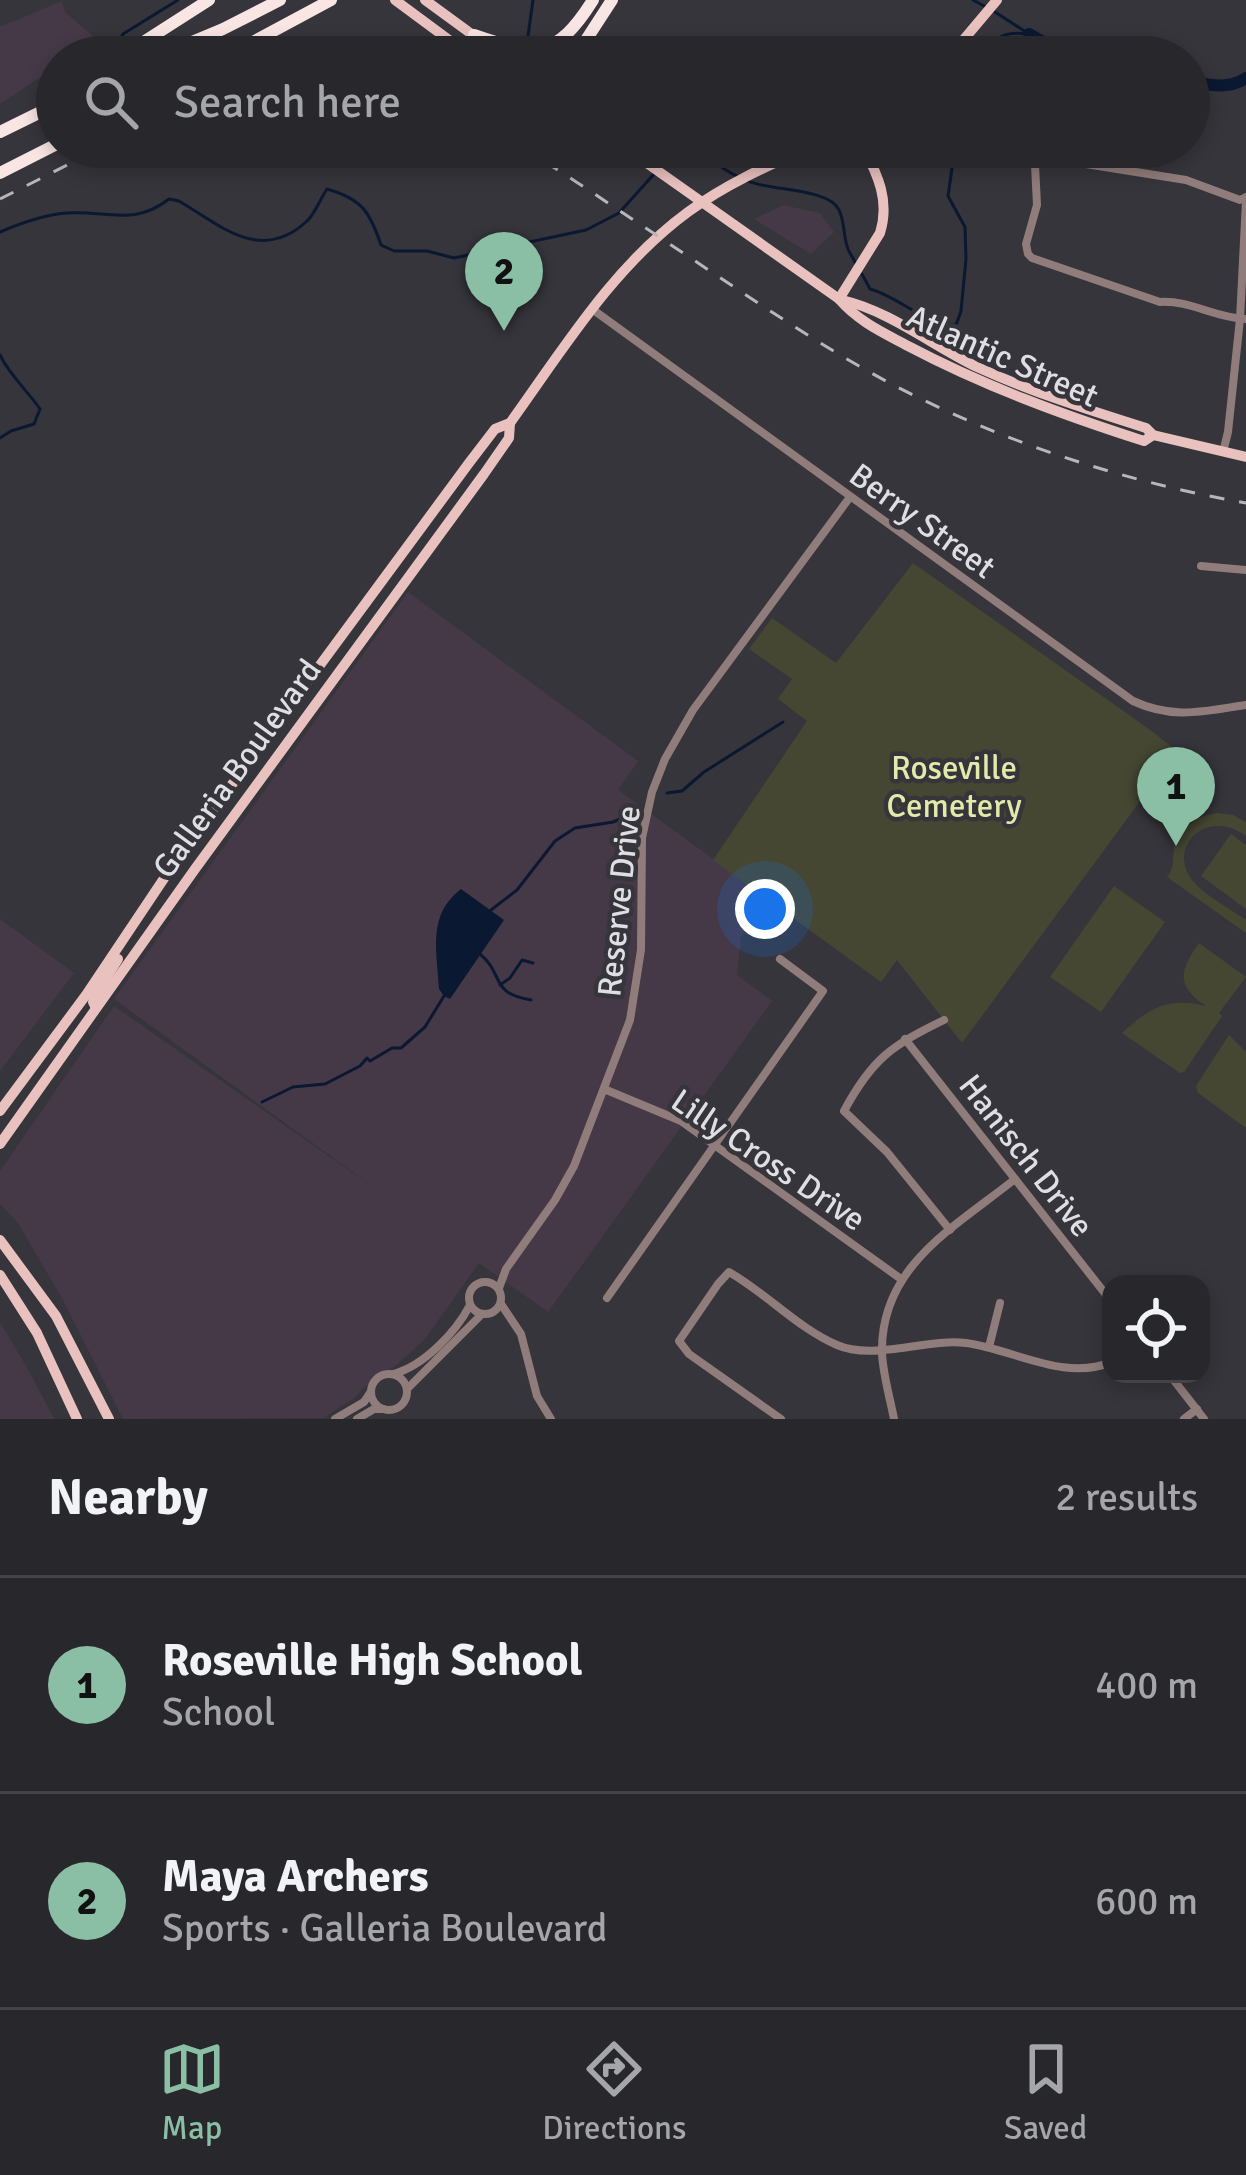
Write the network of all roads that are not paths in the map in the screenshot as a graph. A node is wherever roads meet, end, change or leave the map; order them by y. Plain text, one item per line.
1 (209, 0) edge
2 (280, 0) edge
3 (331, 0) edge
4 (593, 0) edge
5 (612, 0) edge
6 (997, 0) edge
7 (426, 1) edge
8 (399, 4) edge
9 (474, 35) joint
10 (153, 36) edge
11 (206, 36) edge
12 (264, 36) edge
13 (443, 36) edge
14 (477, 36) edge
15 (566, 36) edge
16 (589, 36) edge
17 (967, 36) edge
18 (36, 113) edge
19 (0, 132) edge
20 (36, 155) edge
21 (651, 168) edge
22 (764, 168) edge
23 (874, 168) edge
24 (1035, 168) edge
25 (1116, 168) edge
26 (0, 173) edge
27 (1246, 200) edge
28 (839, 299) junction
29 (592, 309) junction
30 (1243, 319) edge
31 (986, 383) junction
32 (1076, 406) junction
33 (510, 423) junction
34 (1154, 435) junction
35 (1222, 452) junction
36 (1246, 457) edge
37 (850, 496) junction
38 (1201, 566) dead end
39 (1246, 570) edge
40 (1246, 705) edge
41 (137, 919) junction
42 (780, 959) dead end
43 (96, 1008) junction
44 (944, 1020) dead end
45 (905, 1039) junction
46 (604, 1089) junction
47 (0, 1109) edge
48 (0, 1143) edge
49 (716, 1146) junction
50 (1015, 1180) junction
51 (950, 1230) junction
52 (2, 1242) edge
53 (506, 1270) junction
54 (2, 1278) edge
55 (901, 1279) junction
56 (485, 1281) junction
57 (499, 1288) junction
58 (1102, 1290) edge
59 (607, 1298) dead end
60 (1000, 1304) dead end
61 (470, 1305) junction
62 (498, 1308) junction
63 (482, 1314) junction
64 (989, 1347) junction
65 (882, 1349) junction
66 (1102, 1364) edge
67 (392, 1375) junction
68 (1176, 1383) edge
69 (406, 1390) junction
70 (371, 1391) junction
71 (382, 1409) junction
72 (1197, 1409) junction
73 (77, 1419) edge
74 (109, 1419) edge
75 (335, 1419) edge
76 (357, 1419) edge
77 (551, 1419) edge
78 (781, 1419) edge
79 (894, 1419) edge
80 (1184, 1419) edge
81 (1204, 1419) edge

1 - 10 highway
2 - 11 highway
3 - 12 highway
4 - 15 highway
5 - 16 highway
6 - 17 main road
7 - 9 main road
8 - 13 main road
9 - 14 highway
18 - 19 highway
20 - 26 highway
21 - 28 main road, Atlantic Street
22 - 29 main road, Galleria Boulevard
23 - 28 main road
24 - 30 street
25 - 27 street
27 - 30 street
28 - 31 main road, Atlantic Street
28 - 32 main road, Atlantic Street
29 - 33 main road, Galleria Boulevard
29 - 37 street, Berry Street
30 - 35 street
31 - 32 main road
31 - 34 main road, Atlantic Street
32 - 34 main road, Atlantic Street
33 - 41 main road, Galleria Boulevard
33 - 43 main road, Galleria Boulevard
34 - 35 main road, Atlantic Street
35 - 36 main road, Atlantic Street
37 - 40 street, Berry Street
37 - 46 street, Reserve Drive
38 - 39 street
41 - 43 main road
41 - 47 main road, Galleria Boulevard
42 - 49 street
43 - 48 main road, Galleria Boulevard
44 - 45 street
45 - 50 street, Hanisch Drive
45 - 51 street
46 - 49 street, Lilly Cross Drive
46 - 53 street, Reserve Drive
49 - 55 street, Lilly Cross Drive
49 - 59 street
50 - 51 street
50 - 58 street, Hanisch Drive
51 - 55 street
52 - 74 main road
53 - 56 street, Reserve Drive
53 - 57 street, Reserve Drive
54 - 73 main road
55 - 65 street
56 - 57 street
56 - 61 street
57 - 62 street
60 - 64 street
61 - 63 street
61 - 67 street
62 - 63 street
62 - 77 street
63 - 69 street
64 - 65 street
64 - 66 street
65 - 78 street
65 - 79 street
67 - 69 street
67 - 70 street
68 - 72 street
69 - 71 street
70 - 71 street
70 - 75 street
71 - 76 street
72 - 80 street
72 - 81 street

